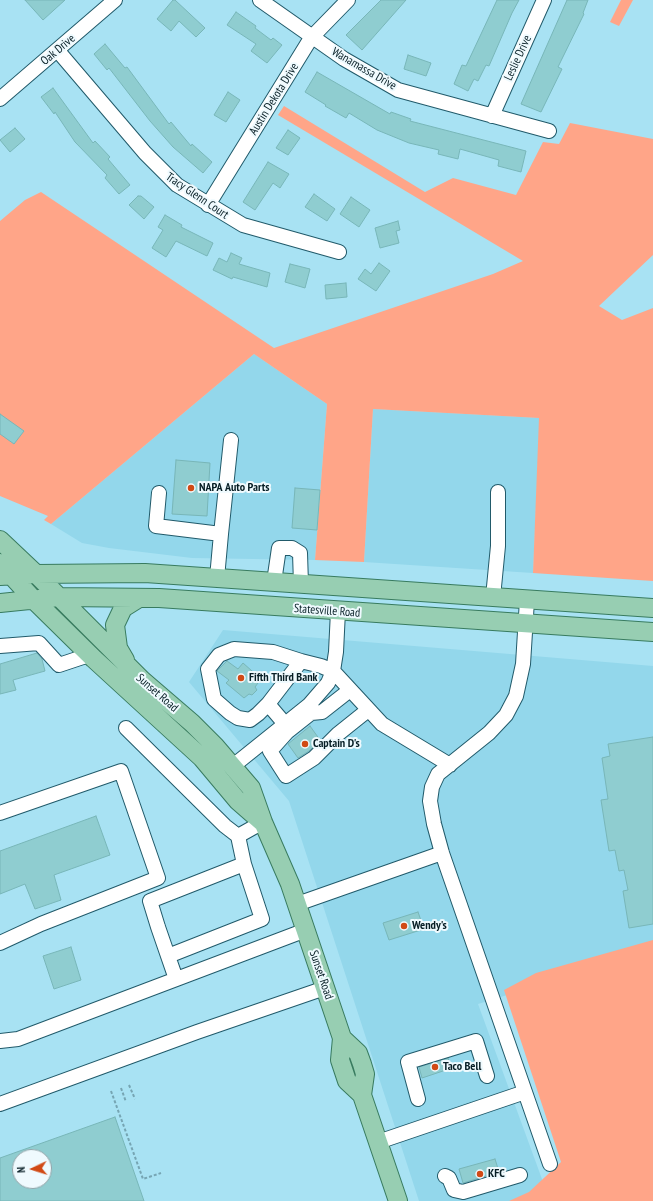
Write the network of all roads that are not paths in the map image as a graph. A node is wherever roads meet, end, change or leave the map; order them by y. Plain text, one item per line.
1 (115, 0) edge
2 (260, 0) edge
3 (348, 0) edge
4 (544, 0) edge
5 (311, 38) junction
6 (58, 51) junction
7 (0, 99) edge
8 (492, 116) junction
9 (549, 132) dead end
10 (208, 205) junction
11 (339, 252) dead end
12 (231, 440) dead end
13 (498, 492) dead end
14 (159, 493) dead end
15 (221, 534) junction
16 (0, 540) edge
17 (0, 563) edge
18 (36, 574) junction
19 (6, 576) edge
20 (217, 578) junction
21 (274, 582) junction
22 (301, 584) junction
23 (60, 597) junction
24 (493, 597) junction
25 (140, 598) junction
26 (33, 599) junction
27 (527, 600) junction
28 (0, 603) edge
29 (653, 608) edge
30 (338, 611) junction
31 (524, 624) junction
32 (653, 632) edge
33 (0, 646) edge
34 (89, 654) junction
35 (301, 661) junction
36 (129, 668) junction
37 (333, 671) junction
38 (350, 690) junction
39 (268, 704) junction
40 (368, 710) junction
41 (285, 724) junction
42 (126, 728) dead end
43 (450, 765) junction
44 (233, 766) junction
45 (0, 813) edge
46 (263, 822) junction
47 (238, 836) junction
48 (442, 853) junction
49 (244, 864) junction
50 (297, 904) junction
51 (306, 930) junction
52 (0, 943) edge
53 (168, 956) junction
54 (176, 979) junction
55 (325, 988) junction
56 (0, 1041) edge
57 (487, 1076) dead end
58 (526, 1092) junction
59 (418, 1099) dead end
60 (0, 1104) edge
61 (378, 1142) junction
62 (550, 1164) dead end
63 (520, 1175) dead end
64 (445, 1176) dead end
65 (394, 1200) edge

1 - 6 street, Oak Drive
2 - 5 street, Wanamassa Drive
3 - 5 street, Austin Dekota Drive
4 - 8 street, Leslie Drive
5 - 8 street, Wanamassa Drive
5 - 10 street, Austin Dekota Drive
6 - 7 street, Oak Drive
6 - 10 street, Tracy Glenn Court
8 - 9 street, Wanamassa Drive
10 - 11 street, Tracy Glenn Court
12 - 15 street
13 - 24 street
14 - 15 street
15 - 20 street
16 - 18 main road, Sunset Road
17 - 19 main road, Sunset Road
18 - 19 main road, Statesville Road
18 - 20 main road, Statesville Road
18 - 23 main road, Sunset Road
19 - 26 main road, Sunset Road
20 - 21 main road, Statesville Road
21 - 22 main road, Statesville Road
21 - 22 street
22 - 24 main road, Statesville Road
23 - 25 main road, Statesville Road
23 - 26 main road, Statesville Road
23 - 36 main road, Sunset Road
24 - 27 main road, Statesville Road
25 - 30 main road, Statesville Road
25 - 36 main road
26 - 28 main road, Statesville Road
26 - 34 main road, Sunset Road
27 - 29 main road, Statesville Road
27 - 31 street
30 - 31 main road, Statesville Road
30 - 37 street
31 - 32 main road, Statesville Road
31 - 43 street
33 - 34 street
34 - 46 main road, Sunset Road
35 - 37 street
35 - 39 street
35 - 39 street
36 - 44 main road, Sunset Road
37 - 38 street
37 - 41 street
38 - 40 street
38 - 40 street
39 - 41 street
40 - 43 street
41 - 44 street
42 - 47 street
43 - 48 street
44 - 46 main road, Sunset Road
45 - 52 street
46 - 47 street
46 - 50 main road, Sunset Road
47 - 49 street
48 - 50 street
48 - 58 street
49 - 53 street
49 - 53 street
50 - 51 main road, Sunset Road
51 - 54 street
51 - 55 main road, Sunset Road
53 - 54 street
54 - 56 street
55 - 60 street
55 - 61 main road, Sunset Road
57 - 59 street
58 - 61 street
58 - 62 street
61 - 65 main road, Sunset Road
63 - 64 street

